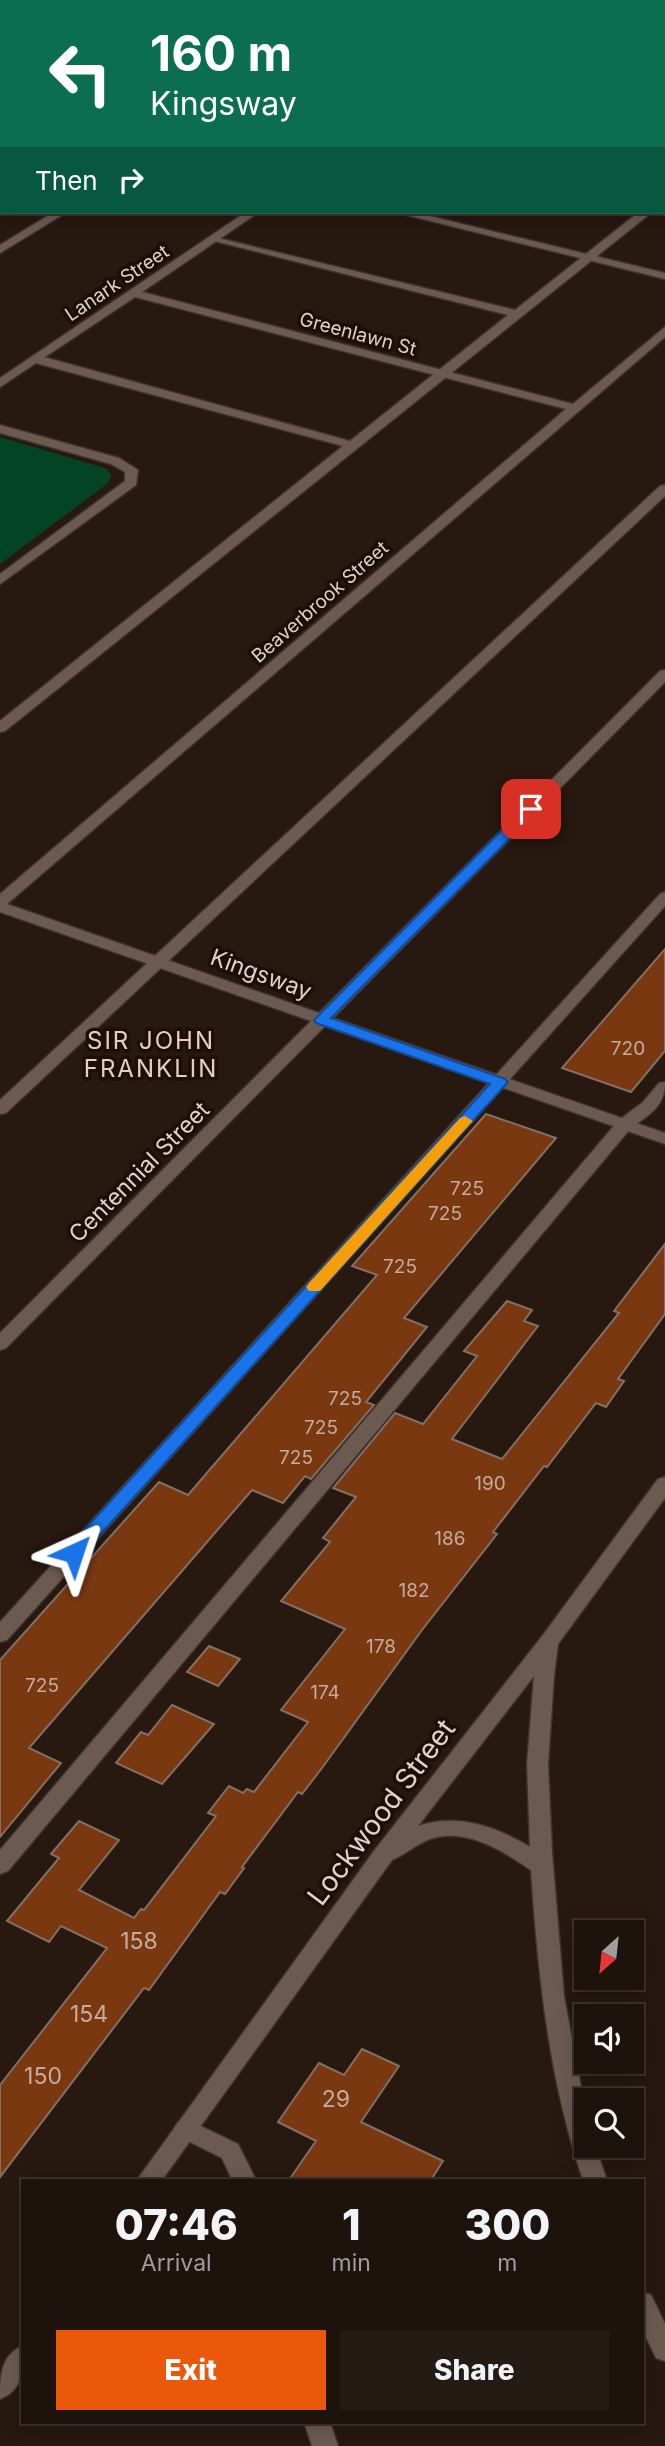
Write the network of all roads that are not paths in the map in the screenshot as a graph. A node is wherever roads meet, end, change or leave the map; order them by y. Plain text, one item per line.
1 (58, 214) edge
2 (250, 214) edge
3 (408, 214) edge
4 (643, 214) edge
5 (214, 238) junction
6 (0, 250) edge
7 (589, 257) junction
8 (665, 275) edge
9 (133, 293) junction
10 (517, 314) junction
11 (665, 331) edge
12 (36, 359) junction
13 (442, 374) junction
14 (0, 383) edge
15 (575, 408) junction
16 (0, 429) edge
17 (352, 445) junction
18 (665, 489) edge
19 (0, 580) edge
20 (665, 674) edge
21 (0, 728) edge
22 (665, 897) edge
23 (0, 904) edge
24 (158, 962) junction
25 (321, 1020) junction
26 (500, 1082) junction
27 (665, 1087) edge
28 (0, 1109) edge
29 (624, 1125) junction
30 (665, 1139) edge
31 (0, 1344) edge
32 (665, 1484) edge
33 (0, 1634) edge
34 (550, 1640) junction
35 (382, 1857) junction
36 (0, 1865) edge
37 (541, 1865) junction
38 (186, 2129) junction
39 (150, 2179) edge
40 (244, 2179) edge
41 (595, 2179) edge
42 (644, 2307) edge
43 (665, 2350) edge
44 (21, 2360) edge
45 (0, 2388) edge
46 (318, 2424) edge
47 (325, 2446) edge

1 - 6 street
2 - 5 street, Lanark Street
3 - 7 street
4 - 7 street
5 - 9 street, Lanark Street
5 - 10 street
7 - 8 street
7 - 10 street
9 - 12 street, Lanark Street
9 - 13 street, Greenlawn St
10 - 13 street
11 - 15 street, Beaverbrook Street
12 - 14 street, Lanark Street
12 - 17 street
13 - 15 street, Greenlawn St
13 - 17 street
15 - 23 street, Beaverbrook Street
16 - 19 street
17 - 21 street
18 - 24 street
20 - 25 street, Centennial Street
22 - 26 street
23 - 24 street, Kingsway
24 - 25 street, Kingsway
24 - 28 street
25 - 26 street, Kingsway
25 - 31 street, Centennial Street
26 - 29 street, Kingsway
26 - 33 street
27 - 29 street
29 - 30 street, Kingsway
29 - 36 street
32 - 34 street, Lockwood Street
34 - 35 street, Lockwood Street
34 - 37 street
35 - 37 street
35 - 38 street, Lockwood Street
37 - 41 street
38 - 39 street, Lockwood Street
38 - 40 street
42 - 43 street
44 - 45 street
46 - 47 street

